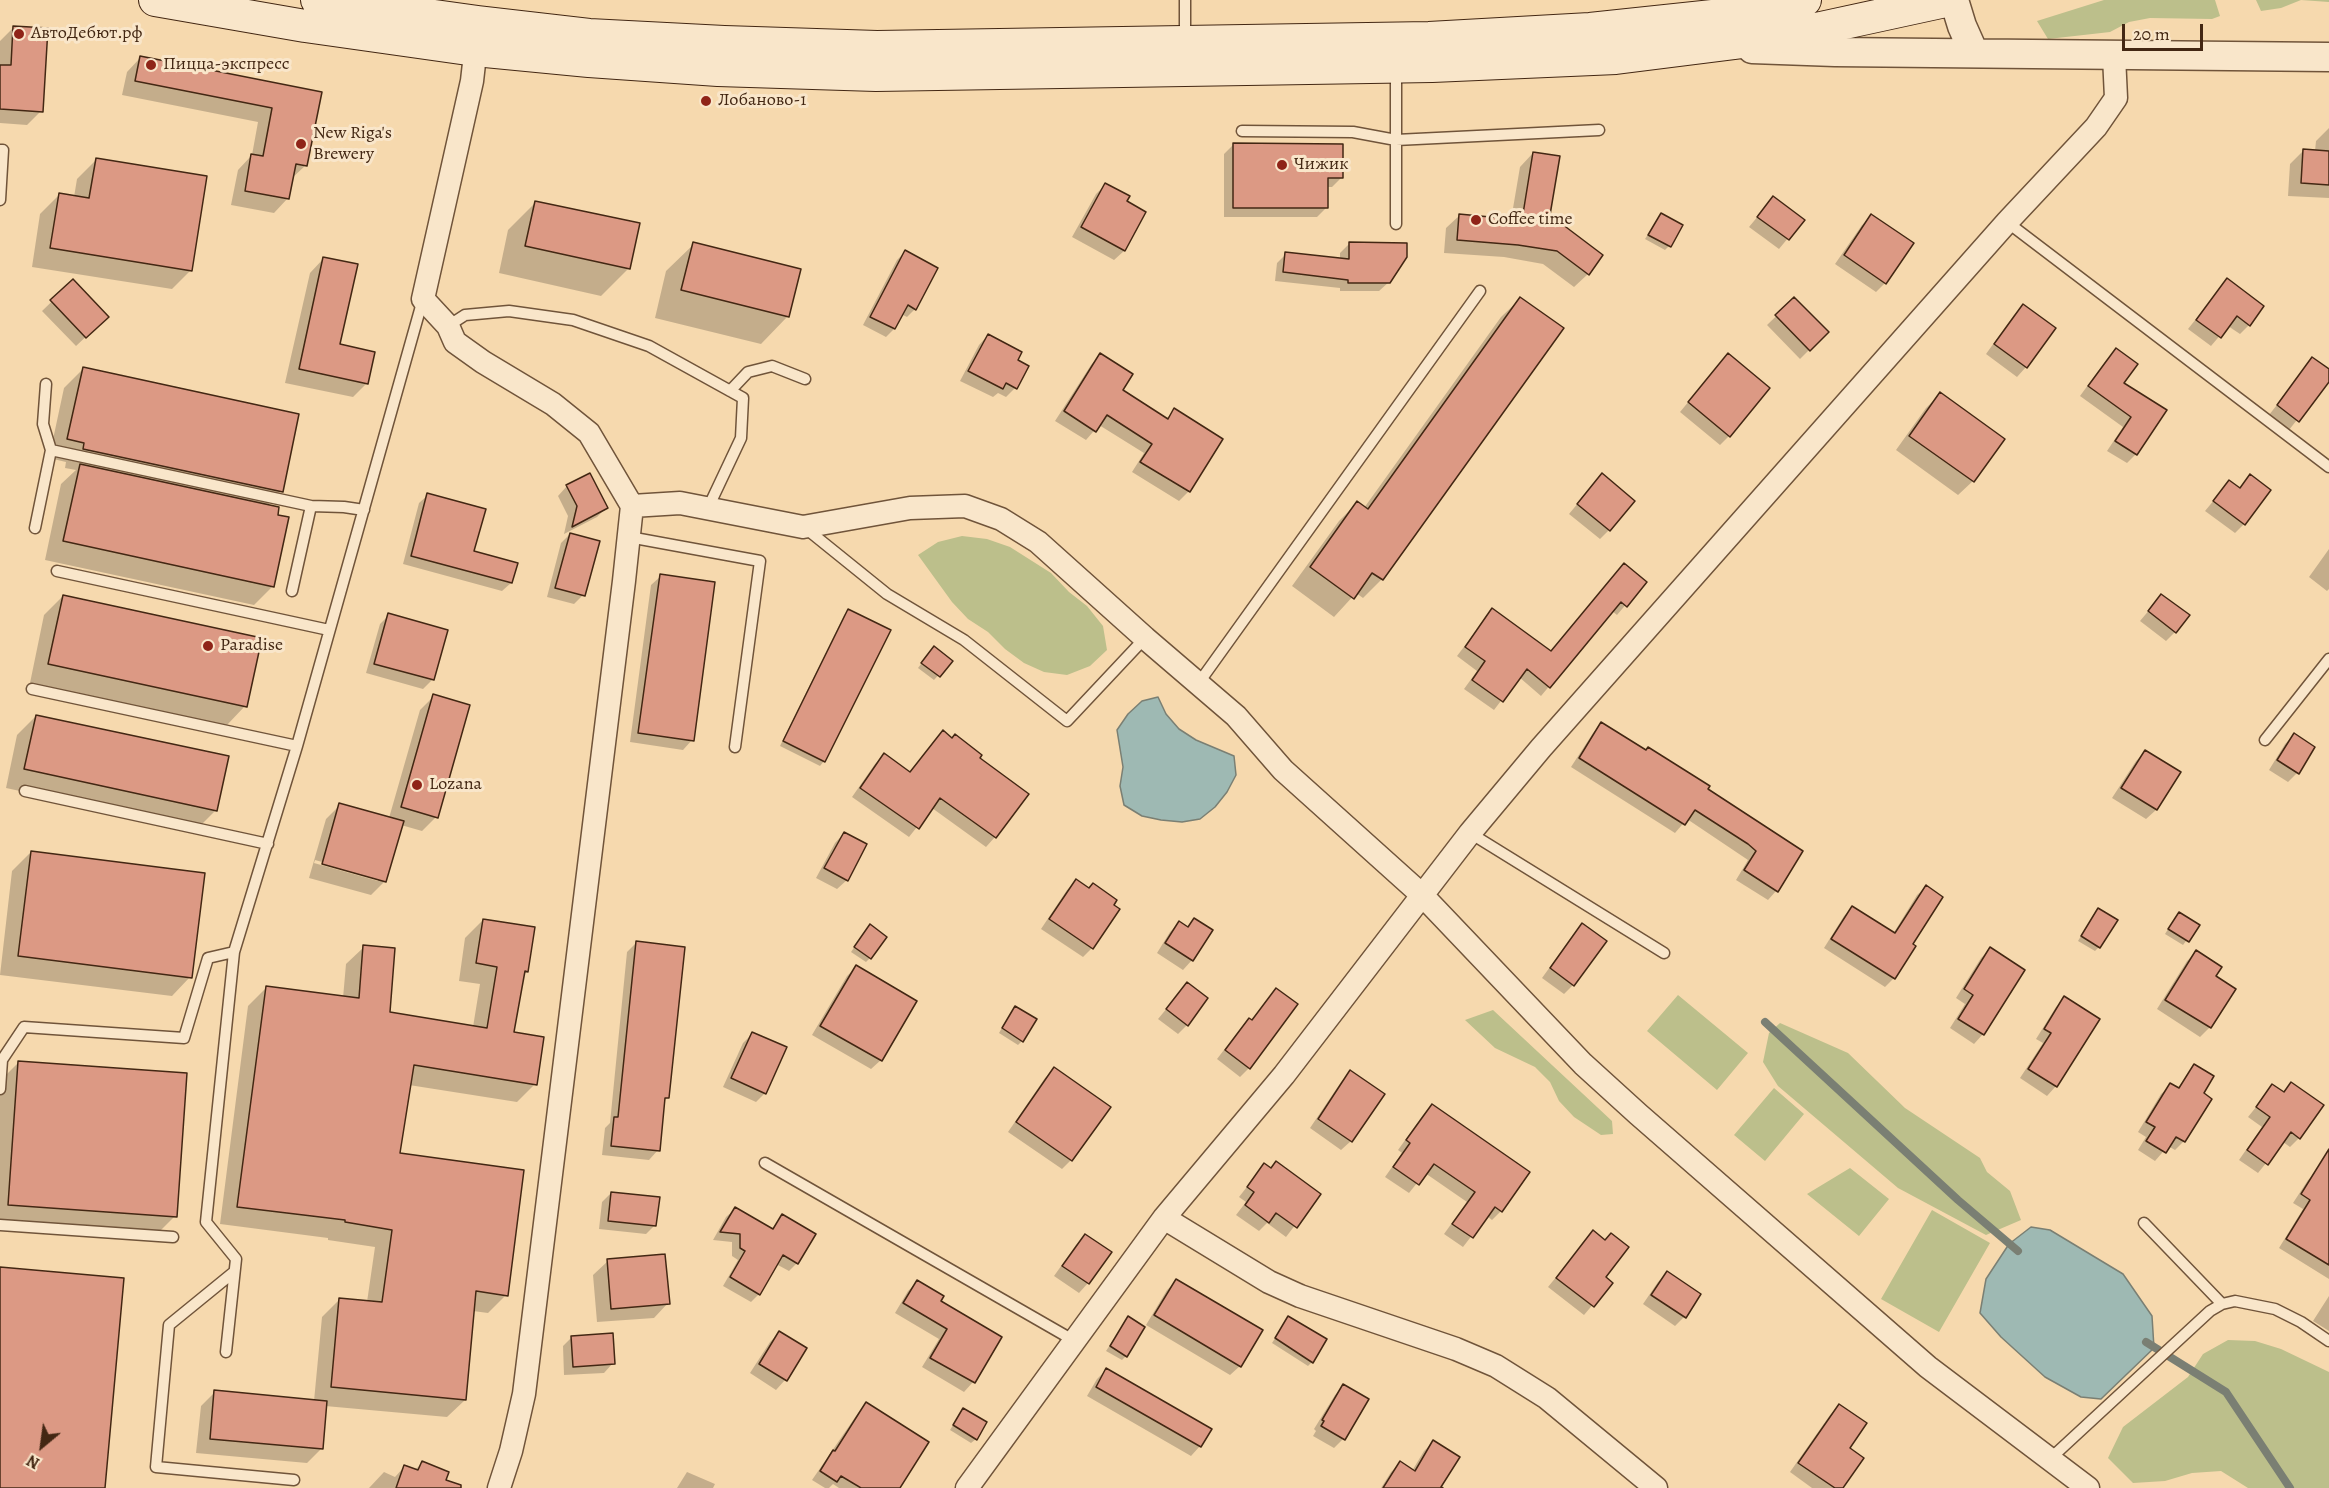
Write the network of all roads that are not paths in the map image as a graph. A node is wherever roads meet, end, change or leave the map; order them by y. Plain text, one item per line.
1 (155, 0) edge
2 (1185, 0) edge
3 (1805, 0) edge
4 (1952, 0) edge
5 (309, 11) edge
6 (477, 36) junction
7 (1702, 47) junction
8 (1974, 53) junction
9 (1186, 55) junction
10 (2114, 56) junction
11 (2329, 57) edge
12 (1396, 66) junction
13 (1599, 130) dead end
14 (1242, 131) dead end
15 (1396, 140) junction
16 (0, 150) edge
17 (0, 200) edge
18 (2007, 222) junction
19 (1396, 224) dead end
20 (1480, 291) dead end
21 (423, 299) junction
22 (448, 326) junction
23 (805, 379) dead end
24 (46, 384) dead end
25 (730, 391) junction
26 (51, 450) junction
27 (2329, 467) edge
28 (311, 506) junction
29 (632, 506) junction
30 (708, 507) junction
31 (363, 510) junction
32 (803, 527) junction
33 (35, 528) dead end
34 (629, 537) junction
35 (57, 572) dead end
36 (292, 591) dead end
37 (329, 630) junction
38 (1145, 638) junction
39 (2329, 659) edge
40 (1198, 684) junction
41 (32, 689) dead end
42 (2265, 740) dead end
43 (297, 746) junction
44 (735, 747) dead end
45 (25, 791) dead end
46 (1470, 833) junction
47 (268, 844) junction
48 (1422, 895) junction
49 (234, 952) junction
50 (1664, 953) dead end
51 (0, 1089) edge
52 (765, 1163) dead end
53 (1164, 1218) junction
54 (2144, 1222) dead end
55 (0, 1225) edge
56 (173, 1237) dead end
57 (234, 1272) junction
58 (2222, 1304) junction
59 (1073, 1340) junction
60 (2329, 1341) edge
61 (226, 1352) dead end
62 (2051, 1458) junction
63 (294, 1480) dead end
64 (499, 1488) edge
65 (966, 1488) edge
66 (1656, 1488) edge
67 (2088, 1488) edge

1 - 5 main road
2 - 9 lane
3 - 9 main road
4 - 7 main road
4 - 8 street
5 - 6 main road
6 - 9 main road
6 - 21 street
7 - 8 street
7 - 12 main road
8 - 10 street
9 - 12 main road
10 - 11 street
10 - 18 street
12 - 15 lane
13 - 15 lane
14 - 15 lane
15 - 19 lane
16 - 17 lane
18 - 27 lane
18 - 46 street
20 - 40 lane
21 - 22 street
21 - 31 lane
22 - 25 lane
22 - 29 street
23 - 25 lane
24 - 26 lane
25 - 30 lane
26 - 28 lane
26 - 33 lane
28 - 31 lane
28 - 36 lane
29 - 30 street
29 - 34 street
30 - 32 street
31 - 37 lane
32 - 38 street
32 - 38 lane
34 - 44 lane
34 - 64 street
35 - 37 lane
37 - 43 lane
38 - 40 street
39 - 42 lane
40 - 48 street
41 - 43 lane
43 - 47 lane
45 - 47 lane
46 - 48 street
46 - 50 lane
47 - 49 lane
48 - 53 street
48 - 62 street
49 - 51 lane
49 - 57 lane
52 - 59 lane
53 - 59 street
53 - 66 street
54 - 58 lane
55 - 56 lane
57 - 61 lane
57 - 63 lane
58 - 60 lane
58 - 62 lane
59 - 65 street
62 - 67 street

